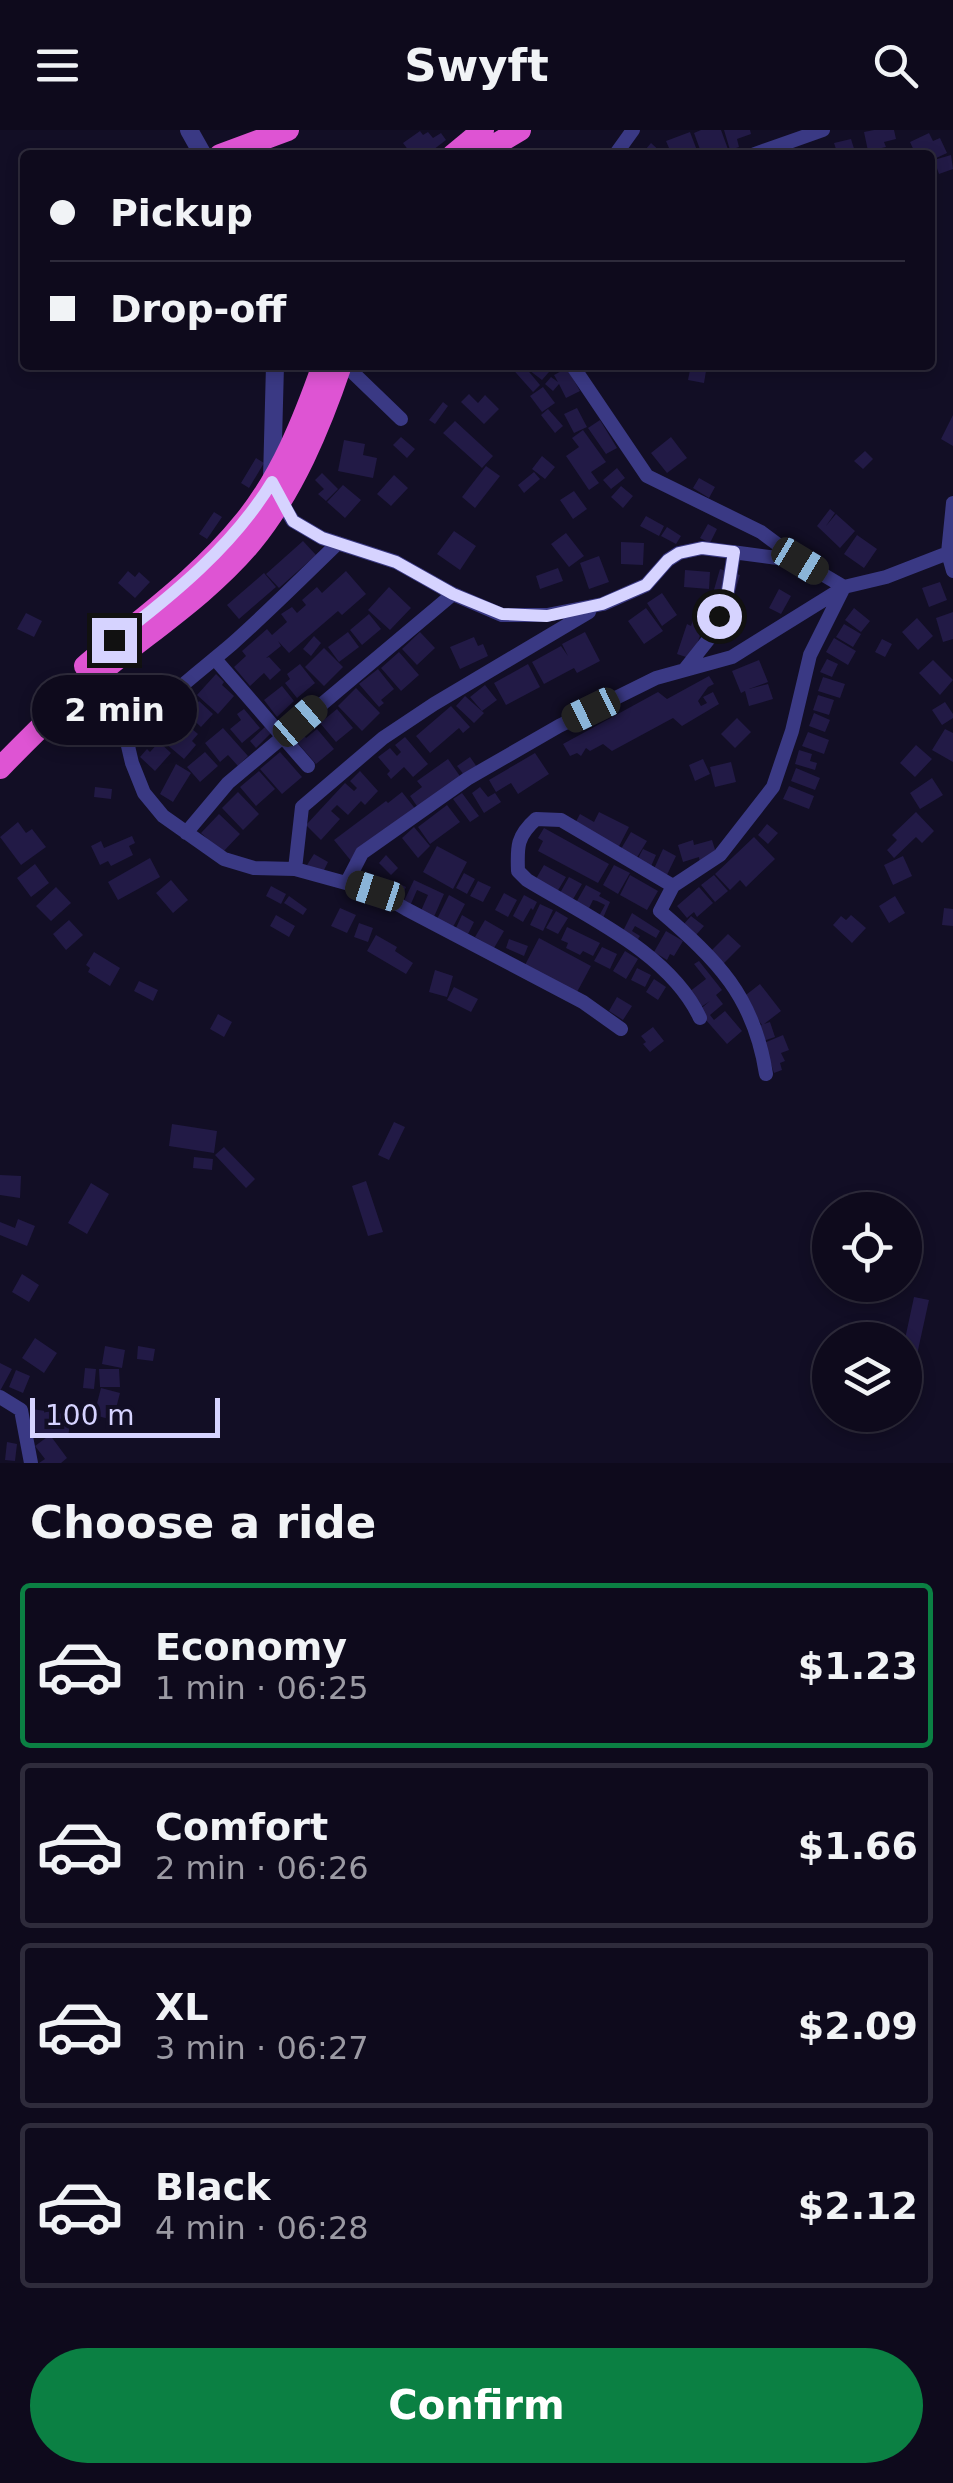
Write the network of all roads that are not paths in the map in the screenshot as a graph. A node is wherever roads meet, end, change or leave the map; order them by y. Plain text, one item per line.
1 (288, 130) edge
2 (483, 130) edge
3 (520, 130) edge
4 (823, 130) edge
5 (234, 150) edge
6 (459, 150) edge
7 (486, 150) edge
8 (766, 150) edge
9 (275, 370) edge
10 (320, 370) edge
11 (341, 370) edge
12 (348, 370) edge
13 (575, 370) edge
14 (401, 420) dead end
15 (277, 490) junction
16 (953, 503) edge
17 (338, 543) junction
18 (734, 552) junction
19 (948, 552) junction
20 (800, 561) junction
21 (953, 570) edge
22 (844, 587) junction
23 (453, 594) junction
24 (602, 604) junction
25 (215, 659) junction
26 (684, 670) junction
27 (282, 736) junction
28 (0, 749) edge
29 (308, 766) dead end
30 (0, 768) edge
31 (186, 832) junction
32 (294, 868) junction
33 (347, 882) junction
34 (673, 886) junction
35 (700, 1018) dead end
36 (621, 1029) dead end
37 (766, 1074) dead end
38 (0, 1397) edge
39 (31, 1463) edge

1 - 5 highway
2 - 6 highway
3 - 7 highway
4 - 8 street
9 - 15 street
10 - 15 highway
11 - 15 highway
12 - 14 street
13 - 20 street
15 - 17 street
15 - 28 highway
15 - 30 highway
16 - 19 street
17 - 23 street
17 - 25 street
18 - 20 street
18 - 24 street
18 - 26 street
19 - 21 street
19 - 22 street
20 - 22 street
22 - 26 street
22 - 34 street
23 - 24 street
23 - 27 street
24 - 32 street
25 - 27 street
25 - 31 street
26 - 33 street
27 - 29 street
27 - 31 street
31 - 32 street
32 - 33 street
33 - 36 street
34 - 35 street
34 - 37 street
38 - 39 street

